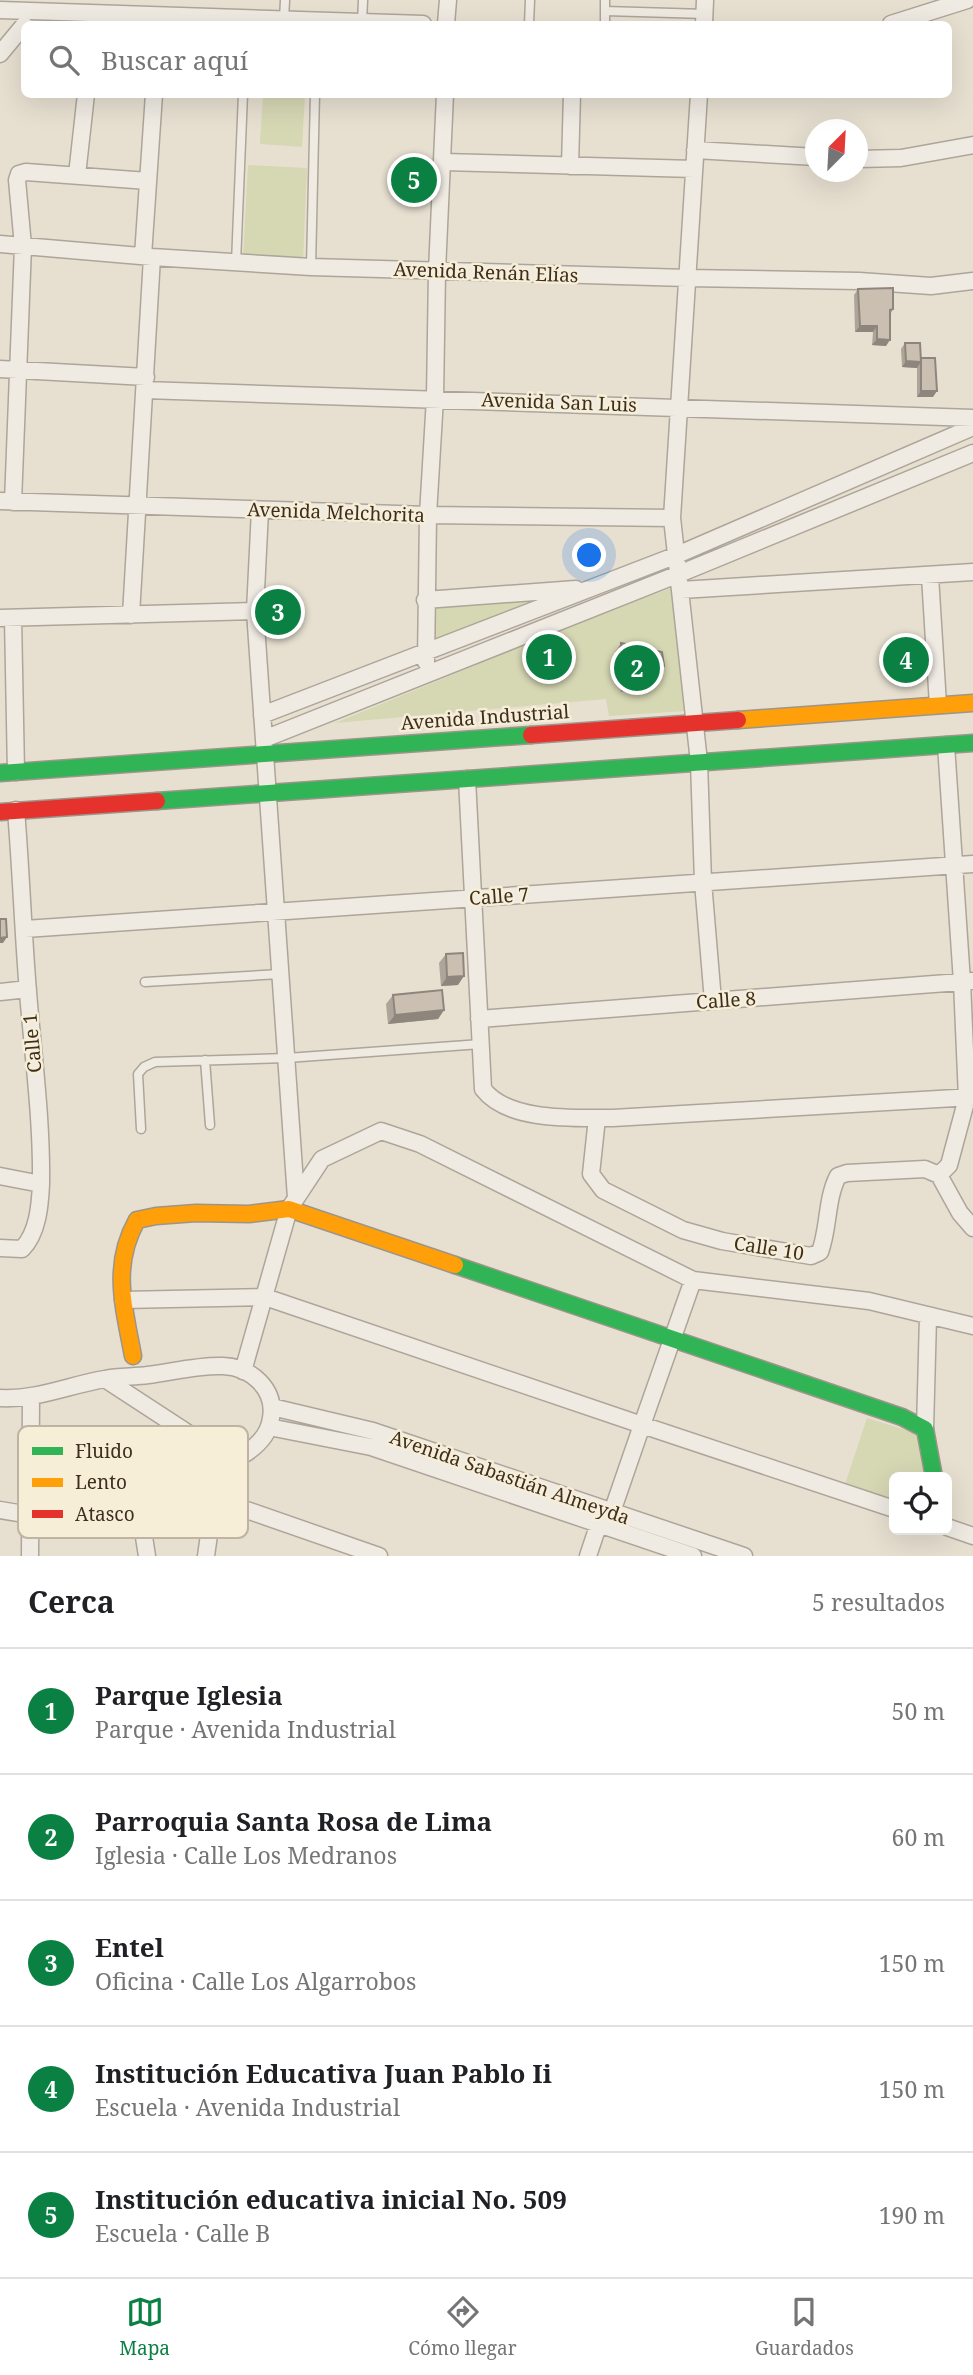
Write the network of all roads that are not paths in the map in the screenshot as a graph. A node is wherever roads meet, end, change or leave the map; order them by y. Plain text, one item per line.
1 (285, 0) edge
2 (363, 0) edge
3 (447, 0) edge
4 (605, 0) edge
5 (967, 0) edge
6 (529, 1) edge
7 (117, 8) edge
8 (0, 10) edge
9 (605, 11) junction
10 (705, 13) edge
11 (30, 16) edge
12 (284, 20) junction
13 (159, 21) edge
14 (295, 21) edge
15 (362, 21) edge
16 (446, 21) edge
17 (529, 21) edge
18 (605, 21) edge
19 (900, 21) edge
20 (21, 27) edge
21 (0, 54) edge
22 (86, 98) edge
23 (154, 98) edge
24 (243, 98) edge
25 (315, 98) edge
26 (445, 98) edge
27 (572, 98) edge
28 (699, 98) edge
29 (973, 145) edge
30 (695, 150) junction
31 (805, 155) edge
32 (868, 159) edge
33 (443, 162) junction
34 (570, 166) junction
35 (694, 169) junction
36 (77, 174) junction
37 (148, 181) junction
38 (0, 244) edge
39 (23, 246) junction
40 (148, 257) junction
41 (236, 263) junction
42 (311, 267) junction
43 (437, 271) junction
44 (687, 278) junction
45 (973, 281) edge
46 (0, 369) edge
47 (18, 370) junction
48 (145, 383) junction
49 (435, 398) junction
50 (679, 407) junction
51 (973, 418) edge
52 (973, 427) edge
53 (973, 453) edge
54 (829, 488) junction
55 (7, 501) edge
56 (137, 506) junction
57 (839, 508) junction
58 (260, 510) junction
59 (428, 515) junction
60 (672, 518) junction
61 (677, 555) junction
62 (973, 572) edge
63 (930, 576) junction
64 (680, 582) junction
65 (593, 587) junction
66 (425, 600) junction
67 (255, 611) junction
68 (131, 615) junction
69 (7, 618) edge
70 (425, 652) junction
71 (426, 675) junction
72 (973, 703) edge
73 (938, 705) junction
74 (262, 715) junction
75 (695, 723) junction
76 (973, 743) edge
77 (946, 745) junction
78 (264, 746) junction
79 (699, 762) junction
80 (8, 772) edge
81 (467, 779) junction
82 (267, 793) junction
83 (8, 811) edge
84 (973, 864) edge
85 (953, 866) junction
86 (703, 882) junction
87 (473, 898) junction
88 (275, 912) junction
89 (25, 929) junction
90 (280, 974) junction
91 (145, 982) dead end
92 (967, 982) edge
93 (28, 989) junction
94 (0, 992) edge
95 (713, 1001) junction
96 (479, 1019) junction
97 (481, 1044) junction
98 (287, 1058) junction
99 (205, 1059) junction
100 (971, 1099) edge
101 (597, 1118) junction
102 (210, 1125) dead end
103 (141, 1129) dead end
104 (939, 1175) junction
105 (0, 1176) edge
106 (41, 1184) junction
107 (293, 1204) junction
108 (973, 1228) edge
109 (0, 1248) edge
110 (693, 1280) junction
111 (265, 1297) junction
112 (123, 1300) junction
113 (928, 1317) junction
114 (973, 1326) edge
115 (673, 1339) junction
116 (133, 1356) dead end
117 (243, 1371) junction
118 (148, 1376) junction
119 (105, 1379) junction
120 (0, 1398) edge
121 (31, 1398) junction
122 (139, 1402) junction
123 (272, 1407) junction
124 (642, 1425) junction
125 (31, 1426) edge
126 (176, 1426) edge
127 (269, 1427) junction
128 (925, 1429) junction
129 (248, 1452) edge
130 (933, 1472) edge
131 (889, 1507) edge
132 (0, 1510) edge
133 (248, 1510) edge
134 (608, 1510) junction
135 (18, 1513) edge
136 (599, 1525) junction
137 (952, 1529) edge
138 (973, 1536) edge
139 (30, 1538) edge
140 (144, 1538) edge
141 (209, 1538) edge
142 (30, 1556) edge
143 (147, 1556) edge
144 (206, 1556) edge
145 (379, 1556) edge
146 (588, 1556) edge
147 (692, 1556) edge
148 (744, 1556) edge

1 - 12 lane
2 - 15 lane
3 - 16 street
4 - 9 lane
5 - 19 street
6 - 17 lane
7 - 11 street
7 - 13 street
8 - 11 street
9 - 10 lane
9 - 18 lane
12 - 13 street
12 - 14 street
20 - 21 street
22 - 36 street
23 - 37 street
24 - 41 lane
25 - 42 lane
26 - 33 street
27 - 34 street
28 - 30 street
29 - 32 street
30 - 31 street
30 - 35 street
33 - 34 street
33 - 43 street
34 - 35 street
35 - 44 street
36 - 37 street
36 - 39 street
37 - 40 street
38 - 39 street, Avenida Renán Elías
39 - 40 street, Avenida Renán Elías
39 - 47 street
40 - 41 street, Avenida Renán Elías
40 - 48 street
41 - 42 street, Avenida Renán Elías
42 - 43 street, Avenida Renán Elías
43 - 44 street, Avenida Renán Elías
43 - 49 street
44 - 45 street, Avenida Renán Elías
44 - 50 street
46 - 47 street, Avenida San Luis
47 - 48 street, Avenida San Luis
47 - 55 street
48 - 49 street, Avenida San Luis
48 - 56 street
49 - 50 street, Avenida San Luis
49 - 59 street
50 - 51 street, Avenida San Luis
50 - 60 street
52 - 54 street
53 - 57 street
54 - 57 street
54 - 61 street
55 - 56 street, Avenida Melchorita
56 - 58 street, Avenida Melchorita
56 - 68 street
57 - 64 street
58 - 59 street, Avenida Melchorita
58 - 67 street
59 - 60 street, Avenida Melchorita
59 - 66 street
60 - 61 street
61 - 64 street
61 - 65 street
62 - 63 street
63 - 64 street
63 - 73 street
64 - 71 street
64 - 75 street
65 - 66 street
65 - 70 street
66 - 70 street
67 - 68 street
67 - 74 street
68 - 69 street
69 - 80 street
70 - 71 street
70 - 74 street
71 - 78 street
72 - 73 street, Avenida Industrial
73 - 75 street, Avenida Industrial
74 - 78 street
75 - 78 street, Avenida Industrial
75 - 79 street
76 - 77 street
77 - 79 street
77 - 85 street
78 - 80 street, Avenida Industrial
78 - 82 street
79 - 81 street
79 - 86 street
81 - 82 street
81 - 87 street
82 - 83 street
82 - 88 street
83 - 89 street, Calle 1
84 - 85 street, Calle 7
85 - 86 street, Calle 7
85 - 92 street
86 - 87 street, Calle 7
86 - 95 street
87 - 88 street, Calle 7
87 - 96 street
88 - 89 street, Calle 7
88 - 90 street
89 - 93 street, Calle 1
90 - 91 lane
90 - 98 street
92 - 95 street, Calle 8
92 - 100 street
93 - 94 street
93 - 106 street, Calle 1
95 - 96 street, Calle 8
96 - 97 street
97 - 98 lane
97 - 101 street
98 - 99 lane
98 - 107 street
99 - 102 lane
99 - 103 lane
100 - 101 street
100 - 104 street
101 - 104 street, Calle 10
104 - 108 street
105 - 106 street
106 - 109 street, Calle 1
107 - 110 street
107 - 111 street
107 - 112 street
107 - 115 street
110 - 113 street
110 - 115 street
111 - 112 street
111 - 117 street
111 - 124 street
112 - 116 street
113 - 114 street
113 - 128 street
115 - 124 street
115 - 128 street
117 - 118 street
117 - 123 street
118 - 119 street
118 - 122 street
119 - 121 street
119 - 122 street
120 - 121 street
121 - 125 street
122 - 126 street
123 - 127 street
123 - 134 street, Avenida Sabastián Almeyda
124 - 131 street
124 - 134 street
127 - 129 street
127 - 136 street, Avenida Sabastián Almeyda
128 - 130 street
132 - 135 street
133 - 145 street
134 - 136 street
134 - 148 street, Avenida Sabastián Almeyda
136 - 146 street
136 - 147 street, Avenida Sabastián Almeyda
137 - 138 street
139 - 142 street
140 - 143 street
141 - 144 street

